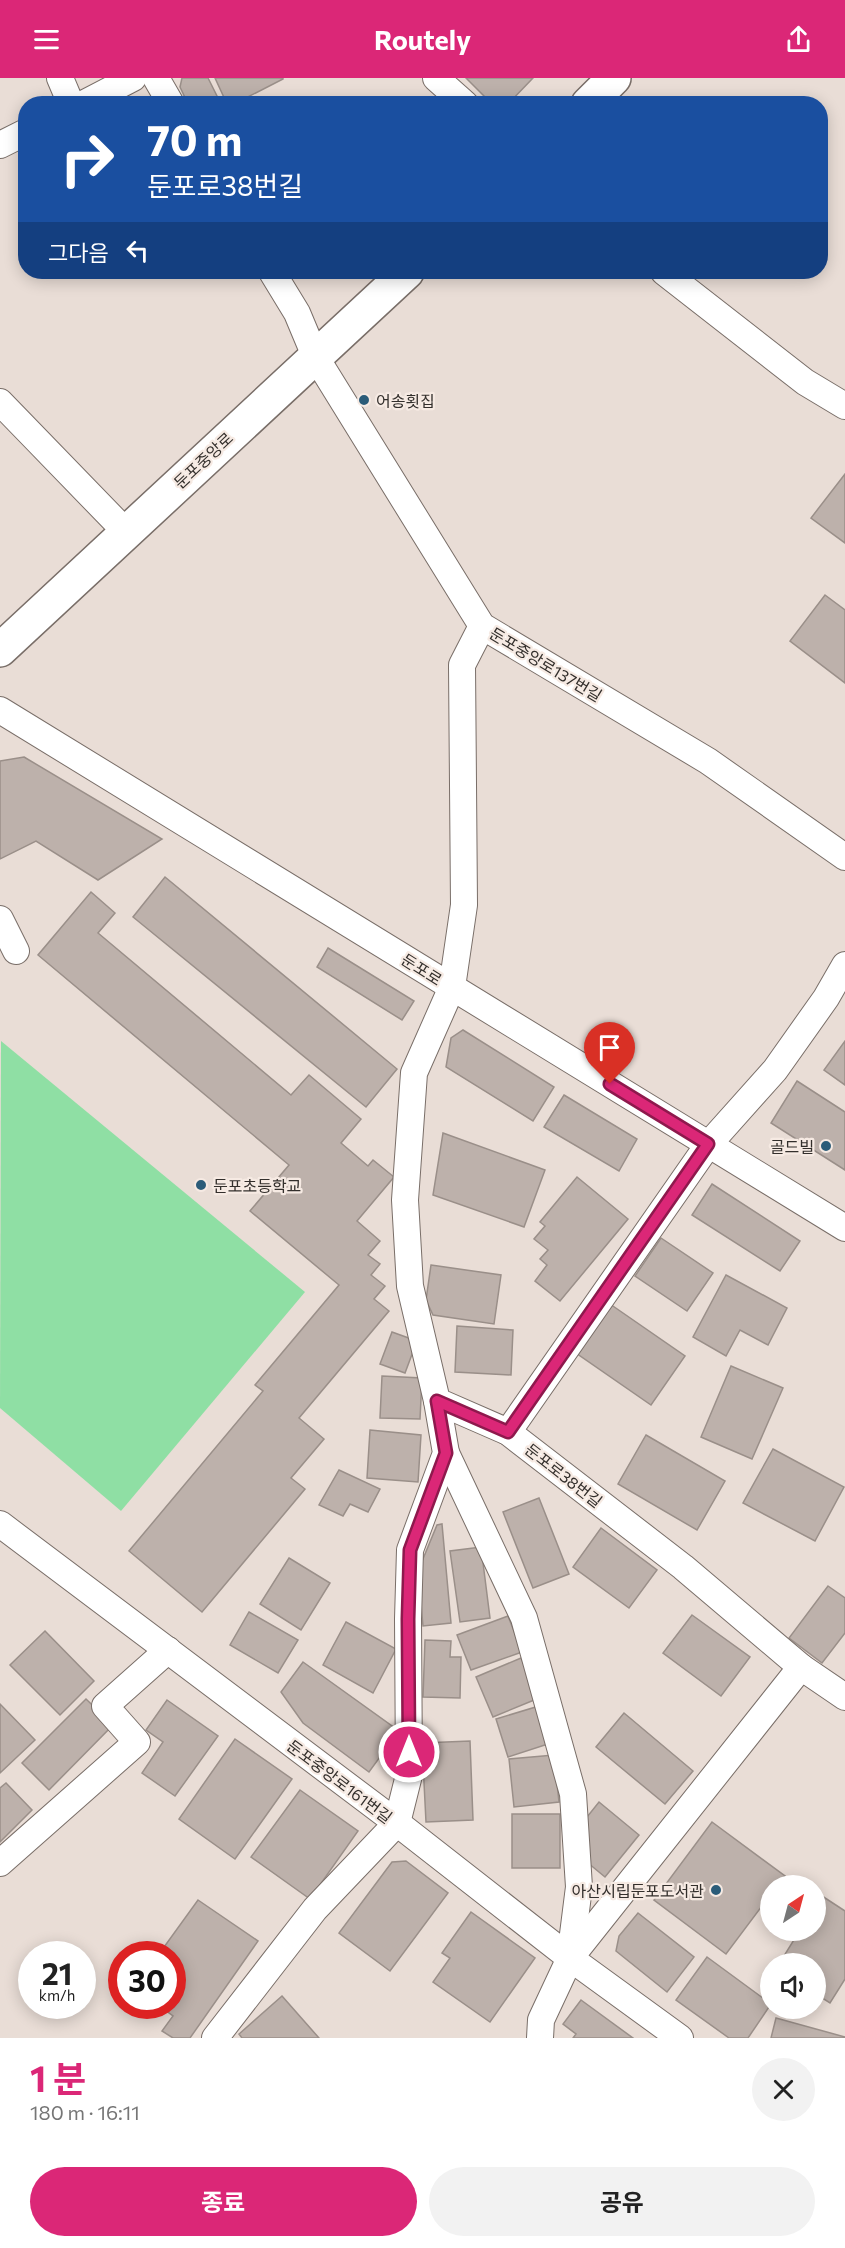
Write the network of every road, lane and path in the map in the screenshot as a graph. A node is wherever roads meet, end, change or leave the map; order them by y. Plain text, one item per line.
1 (60, 78) edge
2 (133, 78) edge
3 (156, 78) edge
4 (436, 78) edge
5 (614, 78) edge
6 (68, 96) edge
7 (98, 96) edge
8 (166, 96) edge
9 (456, 96) edge
10 (596, 96) edge
11 (18, 136) edge
12 (0, 145) edge
13 (276, 279) edge
14 (399, 279) edge
15 (673, 279) edge
16 (315, 356) junction
17 (0, 402) edge
18 (845, 406) edge
19 (126, 532) junction
20 (482, 626) junction
21 (0, 650) edge
22 (0, 710) edge
23 (845, 856) edge
24 (0, 919) edge
25 (16, 951) dead end
26 (845, 965) edge
27 (452, 987) junction
28 (708, 1144) junction
29 (845, 1228) edge
30 (437, 1401) junction
31 (508, 1432) junction
32 (446, 1453) junction
33 (0, 1524) edge
34 (168, 1650) junction
35 (801, 1667) junction
36 (845, 1697) edge
37 (397, 1823) junction
38 (0, 1863) edge
39 (570, 1958) junction
40 (215, 2038) edge
41 (540, 2038) edge
42 (680, 2038) edge

1 - 6 street
2 - 7 street
3 - 8 street
4 - 9 street
5 - 10 street
11 - 12 street
13 - 16 street, 둔포중앙로137번길
14 - 16 street, 둔포중앙로
15 - 18 street
16 - 19 street, 둔포중앙로
16 - 20 street, 둔포중앙로137번길
17 - 19 street
19 - 21 street, 둔포중앙로
20 - 23 street, 둔포중앙로137번길
20 - 27 street
22 - 27 street, 둔포로
24 - 25 street
26 - 28 street
27 - 28 street, 둔포로
27 - 30 street
28 - 29 street, 둔포로
28 - 31 street
30 - 31 street, 둔포로38번길
30 - 32 street
31 - 35 street, 둔포로38번길
32 - 37 street
32 - 39 street
33 - 34 street, 둔포중앙로161번길
34 - 37 street, 둔포중앙로161번길
34 - 38 street
35 - 36 street, 둔포로38번길
35 - 39 street
37 - 39 street, 둔포중앙로161번길
37 - 40 street
39 - 41 street
39 - 42 street, 둔포중앙로161번길

